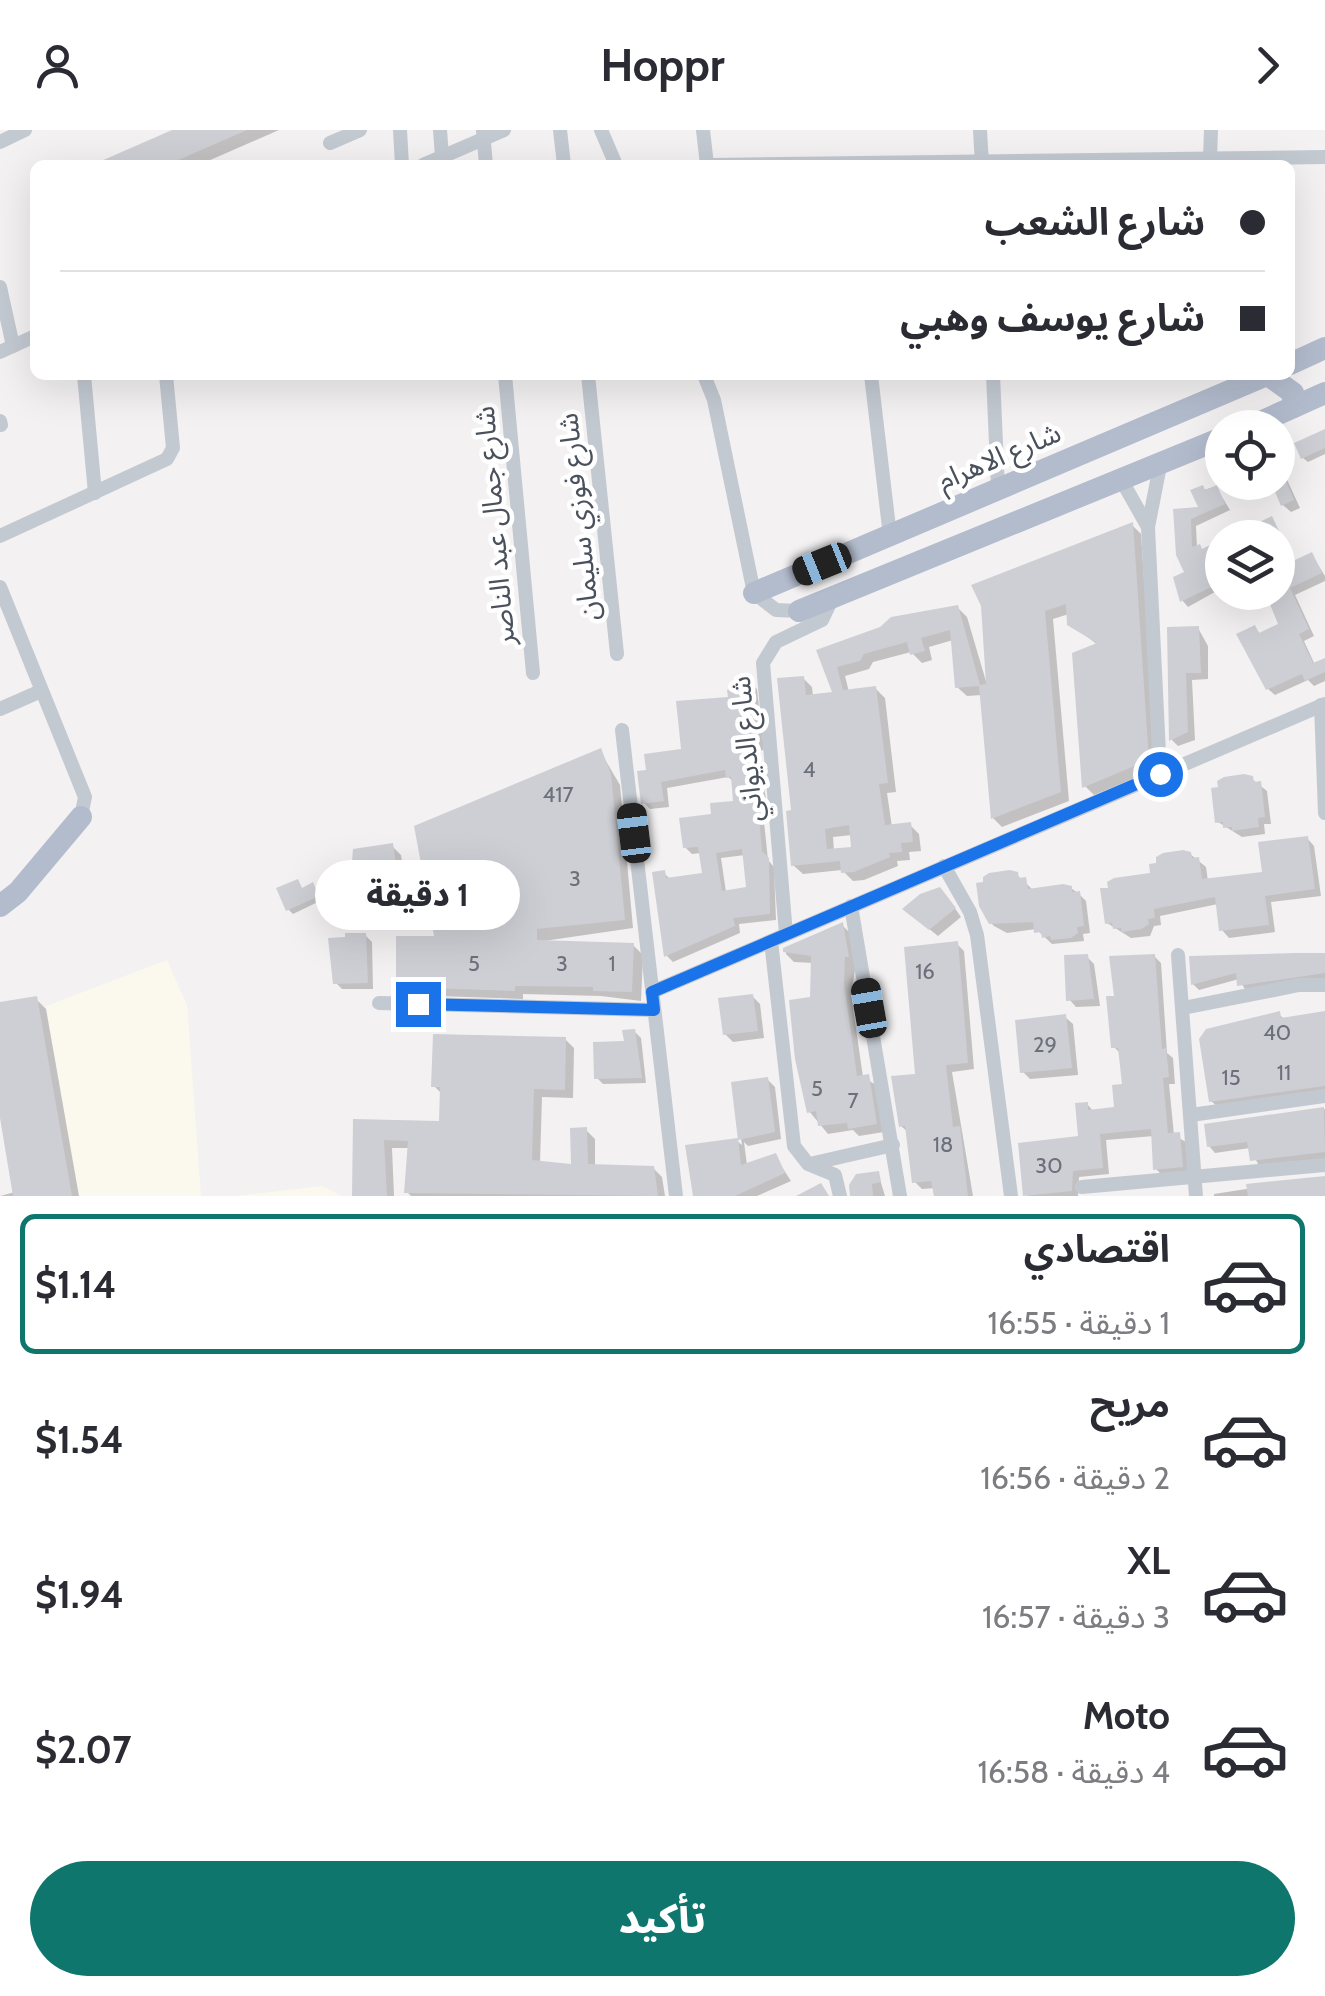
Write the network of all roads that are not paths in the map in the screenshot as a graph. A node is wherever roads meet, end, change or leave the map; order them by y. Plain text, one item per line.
1 (25, 130) edge
2 (360, 130) edge
3 (400, 130) edge
4 (440, 130) edge
5 (504, 130) edge
6 (560, 130) edge
7 (601, 130) edge
8 (703, 130) edge
9 (980, 130) edge
10 (1211, 130) edge
11 (483, 135) edge
12 (0, 142) edge
13 (330, 143) dead end
14 (442, 157) junction
15 (1325, 157) edge
16 (1210, 158) junction
17 (402, 160) edge
18 (435, 160) edge
19 (486, 160) edge
20 (563, 160) edge
21 (614, 160) edge
22 (709, 160) edge
23 (982, 160) edge
24 (1119, 160) edge
25 (0, 287) edge
26 (30, 338) edge
27 (7, 348) edge
28 (1325, 348) edge
29 (1295, 362) edge
30 (84, 380) edge
31 (167, 380) edge
32 (505, 380) edge
33 (589, 380) edge
34 (706, 380) edge
35 (872, 380) edge
36 (993, 380) edge
37 (1256, 380) edge
38 (1275, 380) edge
39 (1325, 393) edge
40 (1293, 407) junction
41 (1286, 410) edge
42 (1205, 446) edge
43 (1089, 450) junction
44 (1160, 466) junction
45 (1114, 484) junction
46 (998, 489) junction
47 (95, 492) junction
48 (1148, 527) junction
49 (0, 536) edge
50 (890, 536) junction
51 (0, 587) edge
52 (754, 592) junction
53 (833, 598) junction
54 (799, 612) joint
55 (16, 627) junction
56 (0, 634) edge
57 (617, 654) dead end
58 (533, 673) dead end
59 (41, 691) junction
60 (1323, 705) edge
61 (0, 709) edge
62 (622, 730) dead end
63 (1160, 774) junction
64 (1325, 813) edge
65 (82, 817) joint
66 (944, 866) junction
67 (0, 906) edge
68 (852, 906) junction
69 (786, 934) junction
70 (771, 940) junction
71 (1178, 955) dead end
72 (1325, 985) edge
73 (652, 992) junction
74 (378, 1003) dead end
75 (1183, 1008) junction
76 (654, 1010) junction
77 (1325, 1096) edge
78 (1191, 1115) junction
79 (893, 1145) junction
80 (808, 1164) junction
81 (1325, 1165) edge
82 (1194, 1176) junction
83 (1082, 1186) dead end
84 (676, 1196) edge
85 (840, 1196) edge
86 (900, 1196) edge
87 (1010, 1196) edge
88 (1196, 1196) edge

1 - 12 street
2 - 13 street
3 - 17 street
4 - 14 street
5 - 11 street
6 - 20 street
7 - 21 street
8 - 22 street
9 - 23 street
10 - 16 street
11 - 14 street
11 - 19 street
14 - 18 street
15 - 16 street
16 - 24 street
25 - 27 street
26 - 27 street
28 - 29 main road
30 - 47 street
31 - 47 street
32 - 58 street, شارع جمال عبد الناصر
33 - 57 street, شارع فوزي سليمان
34 - 52 street
35 - 50 street
36 - 46 street
37 - 43 main road, شارع الاهرام
38 - 40 main road
39 - 40 main road
40 - 41 main road
42 - 44 main road
43 - 45 main road
43 - 46 main road, شارع الاهرام
44 - 45 main road
44 - 48 street
45 - 48 street
45 - 53 main road
46 - 50 main road, شارع الاهرام
47 - 49 street
48 - 63 street
50 - 52 main road, شارع الاهرام
51 - 55 street
52 - 54 street
53 - 54 main road
53 - 69 street, شارع الديواني
55 - 56 street
55 - 59 street
59 - 61 street
59 - 65 street
60 - 63 street
60 - 64 street
62 - 73 street
63 - 66 street
65 - 67 main road
66 - 68 street
66 - 87 street
68 - 69 street
68 - 79 street
69 - 70 street
70 - 73 street
70 - 80 street
71 - 75 street
72 - 75 street
73 - 76 street
74 - 76 street
75 - 78 street
76 - 84 street
77 - 78 street
78 - 82 street
79 - 80 street
79 - 86 street
80 - 85 street
81 - 82 street
82 - 83 street
82 - 88 street

